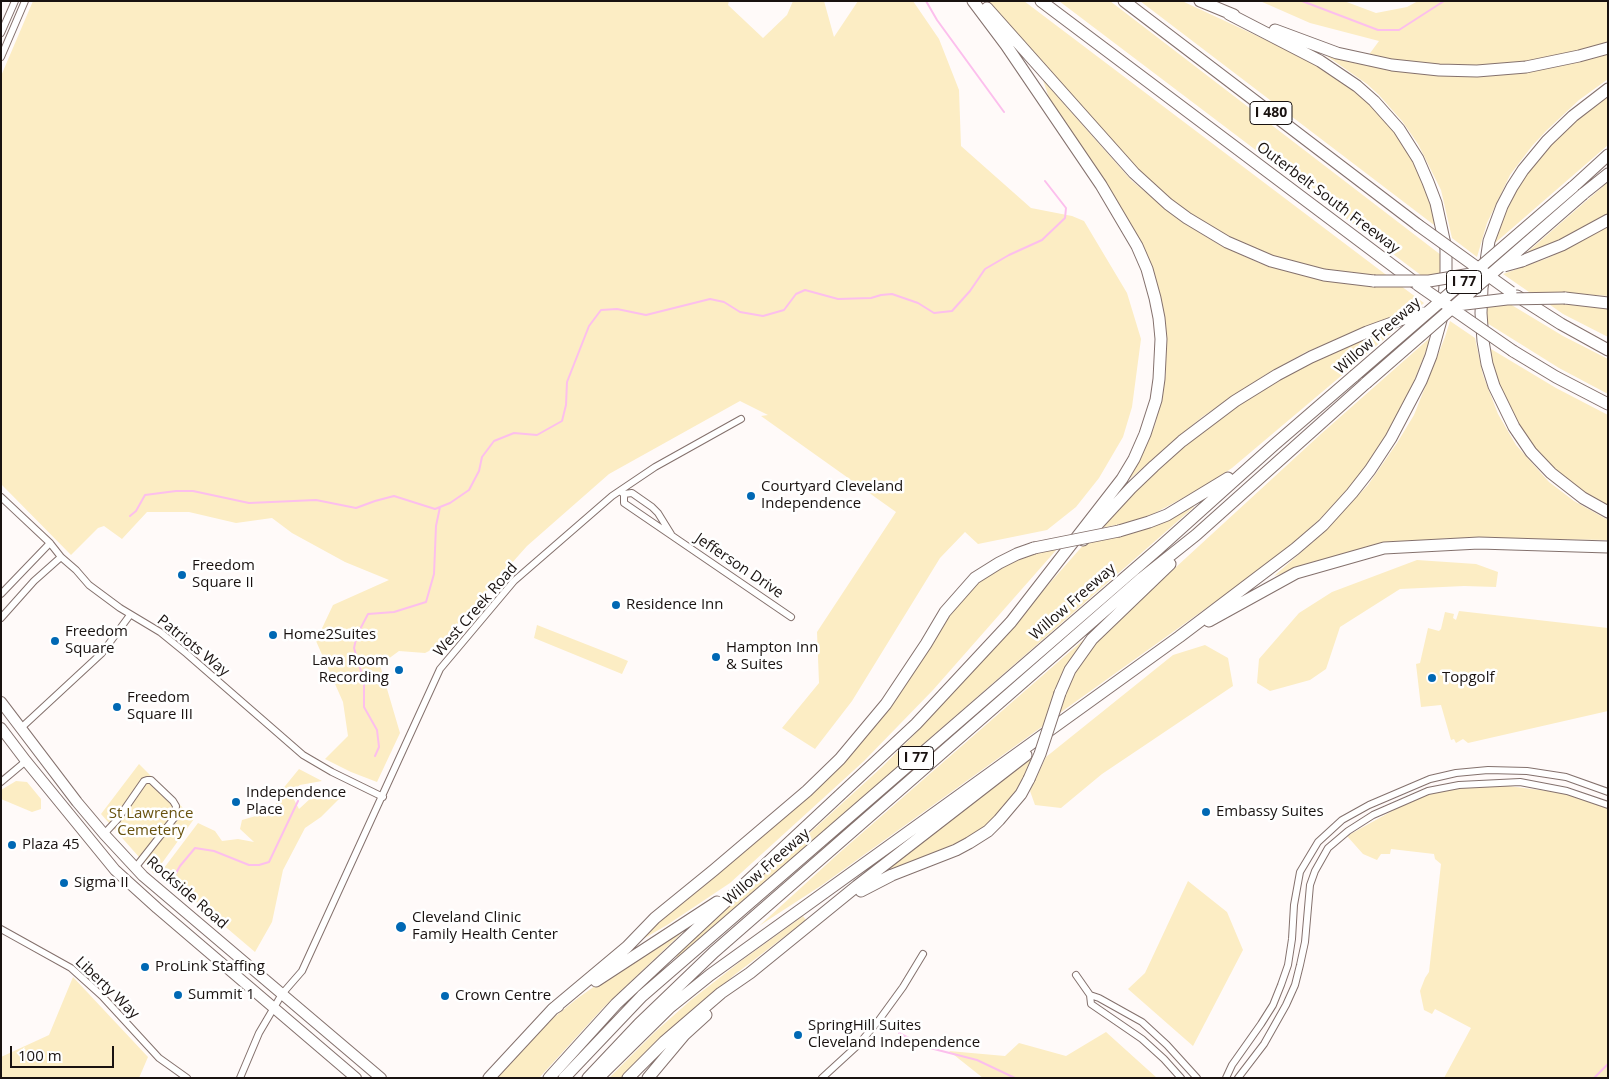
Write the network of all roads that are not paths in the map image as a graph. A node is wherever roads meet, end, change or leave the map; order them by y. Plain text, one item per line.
1 (15, 1) edge
2 (25, 1) edge
3 (973, 1) edge
4 (981, 1) edge
5 (1041, 1) edge
6 (1124, 1) edge
7 (1200, 1) edge
8 (1229, 14) junction
9 (1, 33) edge
10 (1608, 48) edge
11 (1, 57) edge
12 (1608, 89) edge
13 (1608, 156) edge
14 (1608, 174) edge
15 (1608, 220) edge
16 (1608, 303) edge
17 (1608, 350) edge
18 (1608, 404) edge
19 (741, 419) dead end
20 (1274, 445) junction
21 (622, 493) junction
22 (1, 497) edge
23 (1608, 512) edge
24 (672, 535) junction
25 (1196, 535) junction
26 (50, 543) junction
27 (1608, 547) edge
28 (61, 557) junction
29 (1036, 589) junction
30 (1, 594) edge
31 (130, 615) junction
32 (791, 617) dead end
33 (1, 618) edge
34 (1179, 637) junction
35 (1, 702) edge
36 (1071, 716) junction
37 (1, 728) edge
38 (21, 728) junction
39 (26, 761) junction
40 (1, 782) edge
41 (1608, 792) edge
42 (383, 797) junction
43 (1608, 805) edge
44 (1362, 809) junction
45 (1367, 819) junction
46 (104, 834) junction
47 (771, 859) junction
48 (135, 868) junction
49 (826, 913) junction
50 (1, 929) edge
51 (923, 954) dead end
52 (750, 973) junction
53 (1076, 976) dead end
54 (282, 994) junction
55 (1090, 995) junction
56 (275, 1008) junction
57 (553, 1009) junction
58 (1133, 1016) junction
59 (1126, 1028) junction
60 (187, 1078) edge
61 (240, 1078) edge
62 (356, 1078) edge
63 (381, 1078) edge
64 (489, 1078) edge
65 (550, 1078) edge
66 (564, 1078) edge
67 (588, 1078) edge
68 (598, 1078) edge
69 (628, 1078) edge
70 (648, 1078) edge
71 (822, 1078) edge
72 (1181, 1078) edge
73 (1197, 1078) edge
74 (1226, 1078) edge
75 (1238, 1078) edge

1 - 9 street
2 - 11 street
3 - 29 highway
4 - 15 highway, bridge
5 - 18 highway, Outerbelt South Freeway, bridge
6 - 17 highway, I 480, bridge
7 - 8 highway
8 - 10 highway
8 - 34 highway
12 - 23 highway
13 - 20 highway, Willow Freeway / I 77, bridge
14 - 25 highway, Willow Freeway / I 77, bridge
16 - 29 highway, bridge
19 - 21 street, West Creek Road
20 - 57 highway, bridge
20 - 66 highway, Willow Freeway / I 77
21 - 24 street, Jefferson Drive
21 - 24 street, Jefferson Drive
21 - 42 street, West Creek Road
22 - 26 street, Patriots Way
24 - 32 street, Jefferson Drive
25 - 49 highway, bridge
25 - 67 highway, Willow Freeway / I 77
26 - 28 street, Patriots Way
26 - 30 street
27 - 34 highway
28 - 31 street, Patriots Way
28 - 33 street
29 - 47 highway
31 - 38 street
31 - 42 street, Patriots Way
34 - 36 highway
35 - 38 main road, Rockside Road
36 - 49 highway
36 - 68 highway
37 - 39 main road, Rockside Road
38 - 46 main road, Rockside Road
39 - 40 street
39 - 56 main road, Rockside Road
41 - 44 street
42 - 54 street, West Creek Road
43 - 45 street
44 - 45 street
44 - 74 street
45 - 75 street
46 - 48 main road, Rockside Road
46 - 48 street
47 - 57 highway
47 - 65 highway
48 - 54 main road, Rockside Road
49 - 52 highway
50 - 60 street, Liberty Way
51 - 71 street
52 - 69 highway
52 - 70 highway
53 - 55 street
54 - 56 street, West Creek Road
54 - 63 main road, Rockside Road
55 - 58 street
55 - 59 street
56 - 61 street, West Creek Road
56 - 62 main road, Rockside Road
57 - 64 highway
58 - 59 street
58 - 73 street
59 - 72 street

